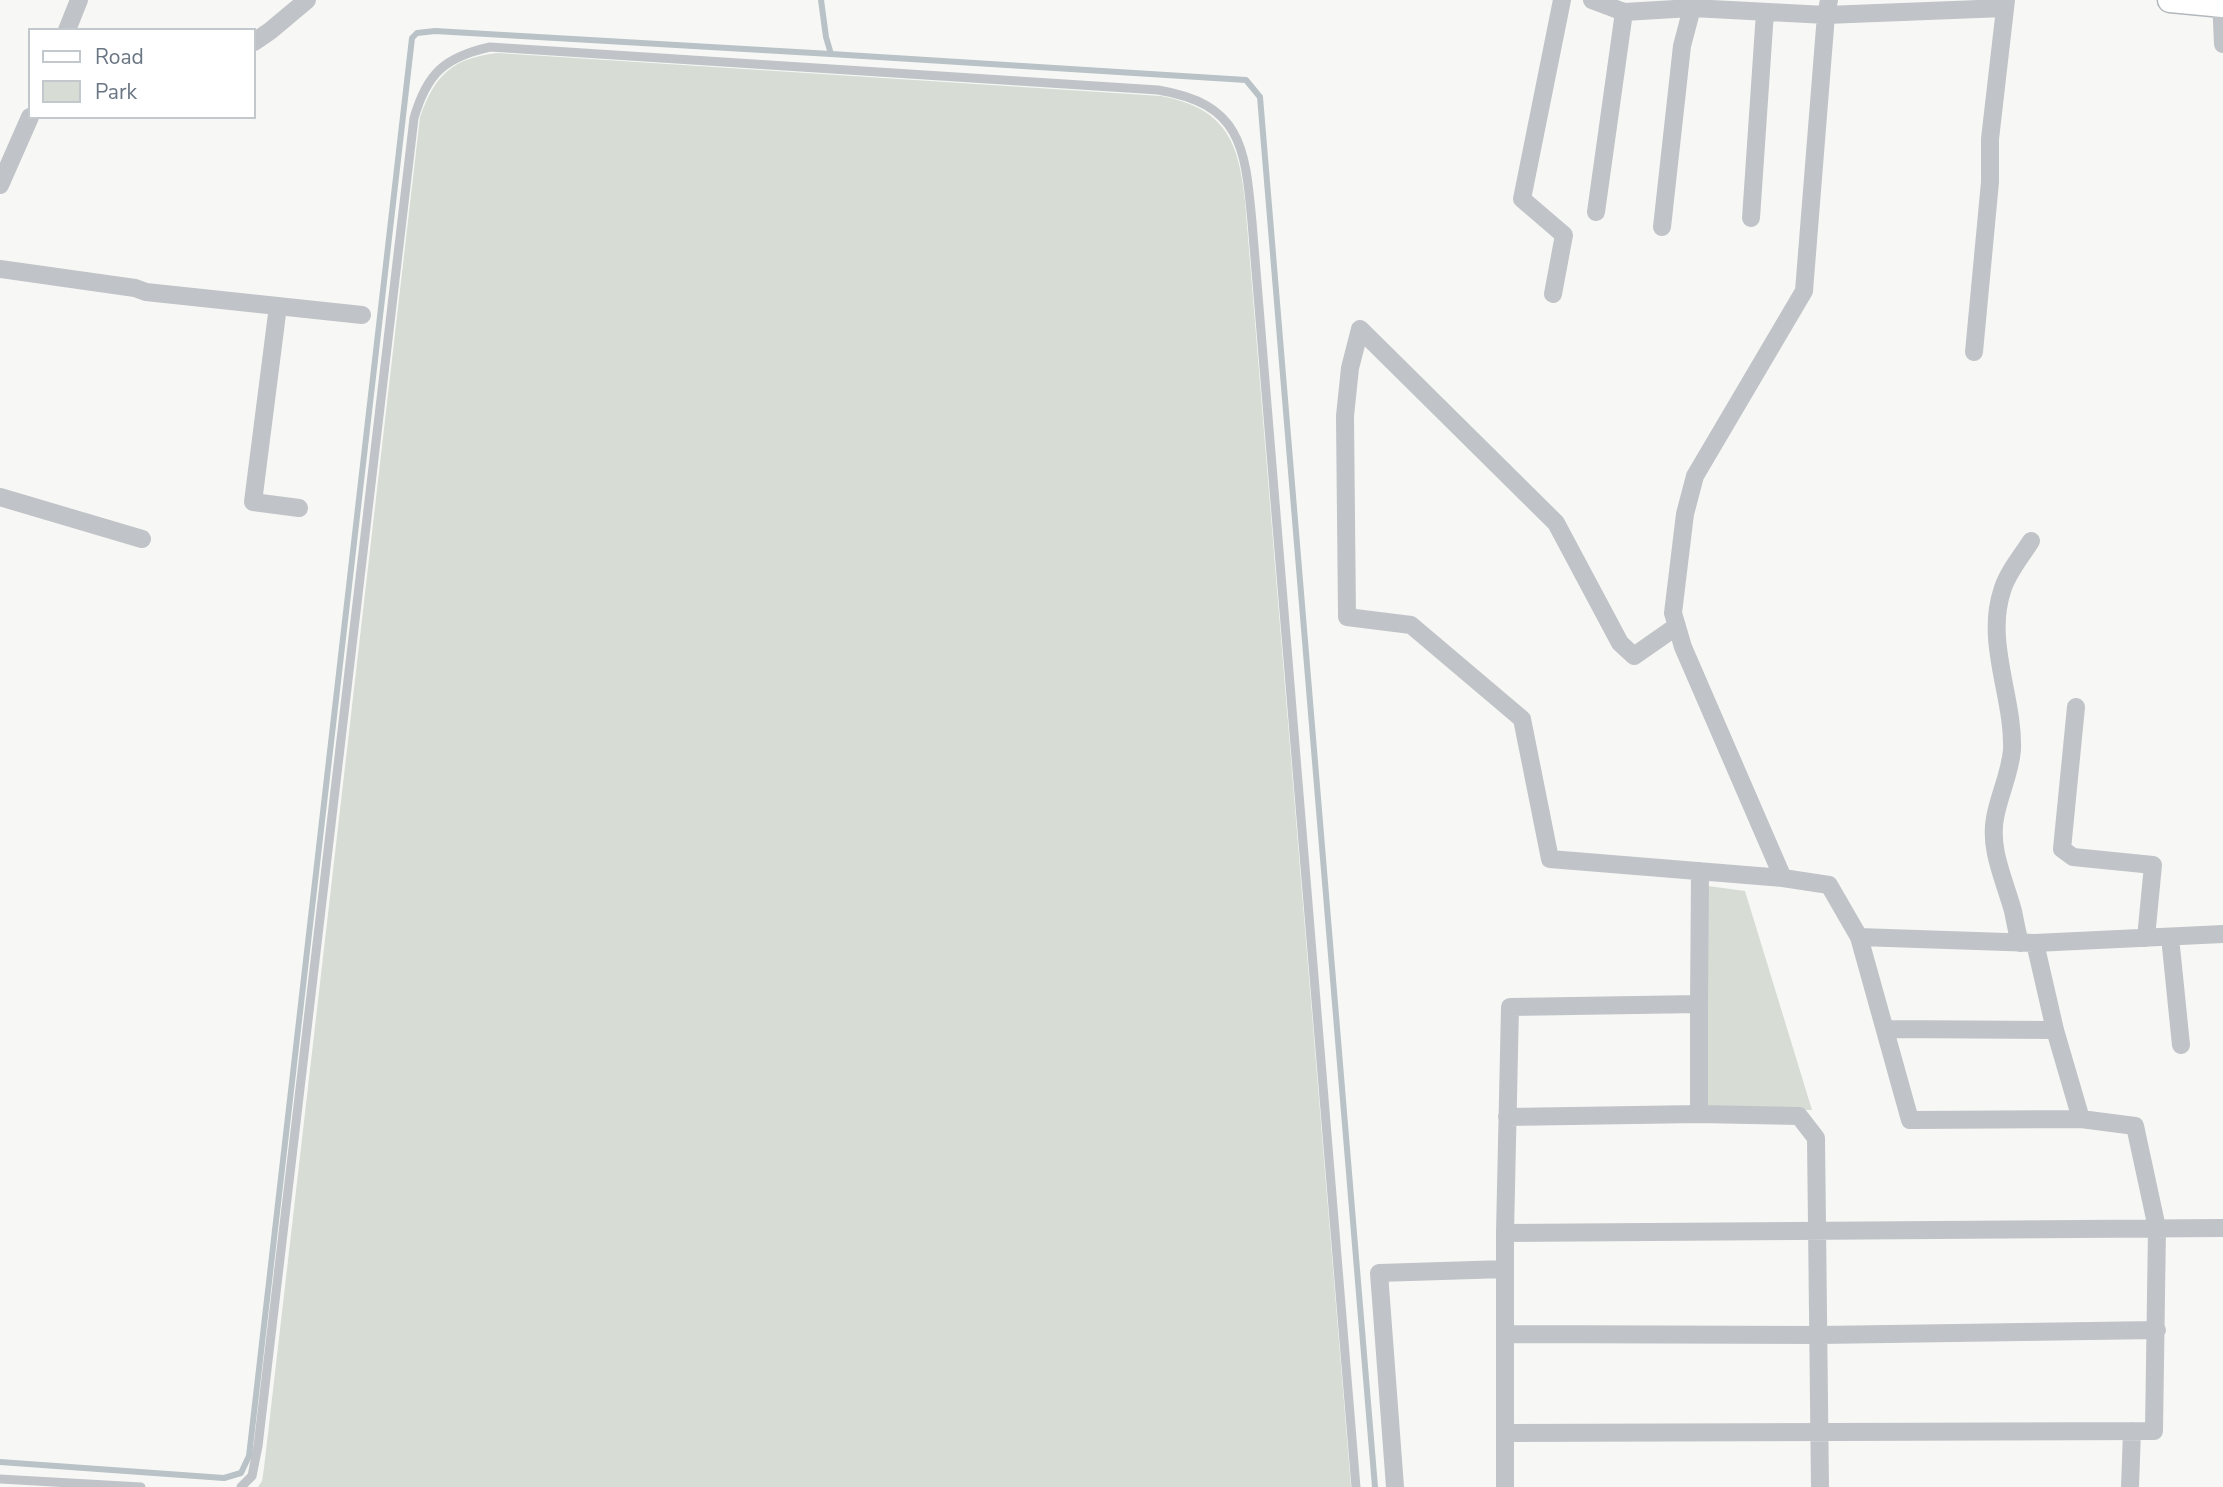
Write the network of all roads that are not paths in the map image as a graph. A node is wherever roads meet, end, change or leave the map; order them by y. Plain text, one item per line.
1 (79, 0) edge
2 (307, 0) edge
3 (1562, 0) edge
4 (1592, 0) edge
5 (2170, 0) edge
6 (2222, 3) edge
7 (2005, 4) edge
8 (1683, 6) edge
9 (1827, 8) edge
10 (1624, 12) junction
11 (1765, 12) junction
12 (68, 28) edge
13 (256, 40) edge
14 (2223, 44) edge
15 (29, 119) edge
16 (0, 185) edge
17 (1596, 212) dead end
18 (1751, 218) dead end
19 (1662, 227) dead end
20 (0, 269) edge
21 (1553, 294) dead end
22 (278, 306) junction
23 (362, 315) dead end
24 (1974, 352) dead end
25 (0, 497) edge
26 (299, 508) dead end
27 (142, 539) dead end
28 (2031, 541) dead end
29 (1677, 626) junction
30 (2076, 707) dead end
31 (1700, 871) junction
32 (1783, 878) junction
33 (2223, 934) edge
34 (1859, 937) junction
35 (2170, 937) junction
36 (2146, 938) junction
37 (2027, 943) junction
38 (1699, 1004) junction
39 (1885, 1029) junction
40 (2055, 1030) junction
41 (2182, 1045) dead end
42 (1699, 1114) junction
43 (1507, 1117) junction
44 (2081, 1119) junction
45 (2157, 1228) junction
46 (2223, 1228) edge
47 (1818, 1232) junction
48 (1504, 1233) junction
49 (1505, 1269) junction
50 (2157, 1330) junction
51 (1506, 1334) junction
52 (1820, 1335) junction
53 (2132, 1431) junction
54 (1821, 1432) junction
55 (1506, 1433) junction
56 (0, 1479) edge
57 (80, 1485) edge
58 (142, 1487) edge
59 (241, 1487) edge
60 (1356, 1487) edge
61 (1395, 1487) edge
62 (1505, 1487) edge
63 (1820, 1487) edge
64 (2130, 1487) edge

1 - 12 street
2 - 13 street
3 - 21 street
4 - 10 street
5 - 6 street
6 - 14 street
7 - 9 street
7 - 24 street
8 - 10 street
8 - 11 street
8 - 19 street
9 - 11 street
9 - 29 street
10 - 17 street
11 - 18 street
15 - 16 street
20 - 22 street
22 - 23 street
22 - 26 street
25 - 27 street
28 - 37 street
29 - 31 street
29 - 32 street
30 - 36 street
31 - 32 street
31 - 38 street
32 - 34 street
33 - 35 street
34 - 37 street
34 - 39 street
35 - 36 street
35 - 41 street
36 - 37 street
37 - 40 street
38 - 42 street
38 - 43 street
39 - 40 street
39 - 44 street
40 - 44 street
42 - 43 street
42 - 47 street
43 - 48 street
44 - 45 street
45 - 46 street
45 - 47 street
45 - 50 street
47 - 48 street
47 - 52 street
48 - 49 street
49 - 51 street
49 - 61 street
50 - 52 street
50 - 53 street
51 - 52 street
51 - 55 street
52 - 54 street
53 - 54 street
53 - 64 street
54 - 55 street
54 - 63 street
55 - 62 street
56 - 57 lane
57 - 58 lane
59 - 60 lane

